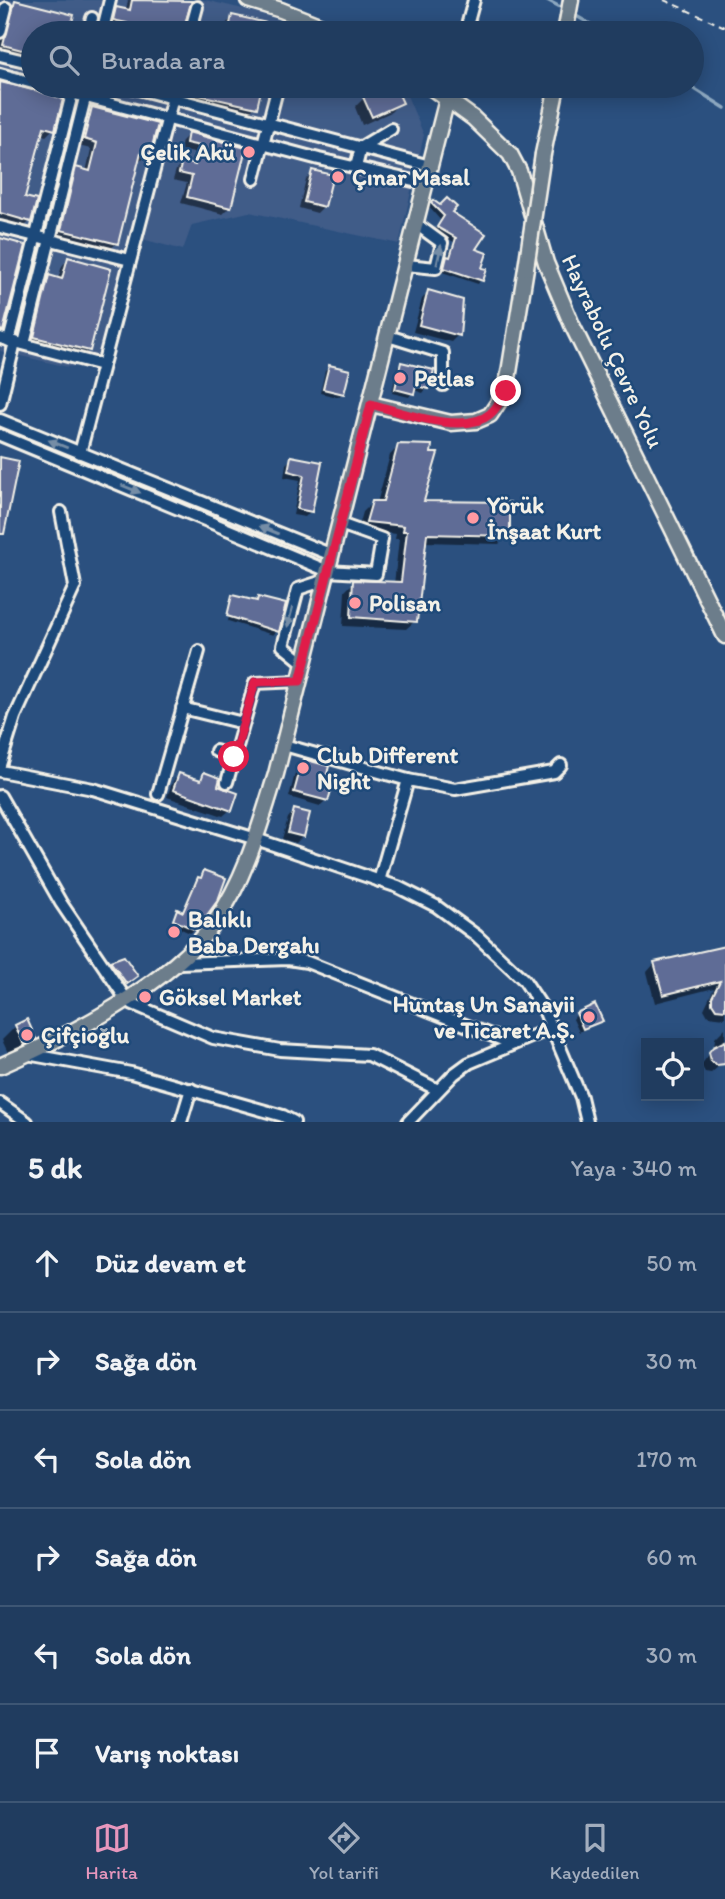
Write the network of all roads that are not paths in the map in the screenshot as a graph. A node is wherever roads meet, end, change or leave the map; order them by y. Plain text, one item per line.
1 (110, 0) edge
2 (248, 0) edge
3 (474, 0) edge
4 (571, 0) edge
5 (197, 7) dead end
6 (6, 8) dead end
7 (92, 18) dead end
8 (91, 21) edge
9 (105, 21) edge
10 (193, 21) edge
11 (309, 21) edge
12 (468, 21) edge
13 (567, 21) edge
14 (0, 32) edge
15 (0, 55) edge
16 (21, 60) edge
17 (0, 74) edge
18 (21, 80) edge
19 (72, 98) edge
20 (85, 98) edge
21 (108, 98) edge
22 (173, 98) edge
23 (196, 98) edge
24 (275, 98) edge
25 (448, 98) edge
26 (454, 98) edge
27 (554, 98) edge
28 (167, 118) junction
29 (268, 122) junction
30 (391, 129) dead end
31 (263, 144) junction
32 (360, 147) junction
33 (430, 166) junction
34 (356, 167) junction
35 (254, 179) dead end
36 (426, 184) junction
37 (416, 224) junction
38 (0, 228) edge
39 (35, 236) junction
40 (50, 240) junction
41 (130, 260) junction
42 (405, 265) junction
43 (388, 336) junction
44 (12, 341) edge
45 (102, 365) junction
46 (443, 385) dead end
47 (0, 404) edge
48 (371, 404) junction
49 (0, 420) edge
50 (0, 435) edge
51 (80, 453) junction
52 (61, 512) dead end
53 (340, 524) junction
54 (332, 555) junction
55 (327, 575) junction
56 (725, 636) edge
57 (199, 651) dead end
58 (305, 664) junction
59 (300, 681) junction
60 (182, 708) junction
61 (243, 723) junction
62 (284, 745) junction
63 (216, 751) dead end
64 (234, 757) junction
65 (0, 765) edge
66 (561, 765) dead end
67 (0, 771) edge
68 (408, 780) junction
69 (227, 782) dead end
70 (158, 793) dead end
71 (0, 796) edge
72 (256, 839) junction
73 (379, 881) junction
74 (179, 962) junction
75 (126, 999) junction
76 (552, 1028) junction
77 (513, 1044) junction
78 (27, 1055) junction
79 (0, 1065) edge
80 (191, 1088) junction
81 (438, 1090) junction
82 (0, 1103) edge
83 (27, 1122) edge
84 (181, 1122) edge
85 (294, 1122) edge
86 (408, 1122) edge
87 (587, 1122) edge

1 - 9 street
2 - 11 main road
3 - 12 street
4 - 13 main road
5 - 10 street
6 - 14 street
7 - 8 street
15 - 16 street
17 - 18 street
19 - 39 street
20 - 40 street
21 - 28 street
22 - 28 street
23 - 29 street
24 - 29 street
25 - 33 main road
26 - 56 main road, Hayrabolu Çevre Yolu
27 - 48 main road, bridge
28 - 31 street
28 - 41 street
29 - 31 street
29 - 32 street
30 - 32 street
31 - 34 street
31 - 35 street
32 - 33 street
32 - 34 street
33 - 36 main road
34 - 36 street
36 - 37 main road
37 - 42 main road
42 -> 37 street
38 - 39 street
39 - 40 street
39 - 44 street
40 - 41 street
40 - 44 street
41 - 45 street
42 - 43 main road
43 - 46 street
43 - 48 main road
44 - 45 street
44 - 47 street
45 - 51 street
48 - 53 main road
51 -> 49 street
50 -> 55 street
54 -> 51 street
52 - 65 street
53 - 54 main road
53 - 55 street
54 - 55 main road
55 - 58 main road
55 -> 58 street
57 - 60 street
58 - 59 main road
59 - 61 street
59 - 62 main road
60 - 61 street
60 - 70 street
61 - 64 street
62 - 68 street
62 - 72 main road
63 - 64 street
64 - 69 street
66 - 68 street
67 - 72 street
68 - 73 street
71 - 75 street
72 - 73 street
72 - 74 main road
73 - 76 street
74 - 75 main road
74 - 77 street
75 - 78 main road
75 - 81 street
76 - 77 street
76 - 87 street
77 - 81 street
78 - 79 main road
78 - 80 street
80 - 84 street
80 - 85 street
81 - 86 street
82 - 83 street

